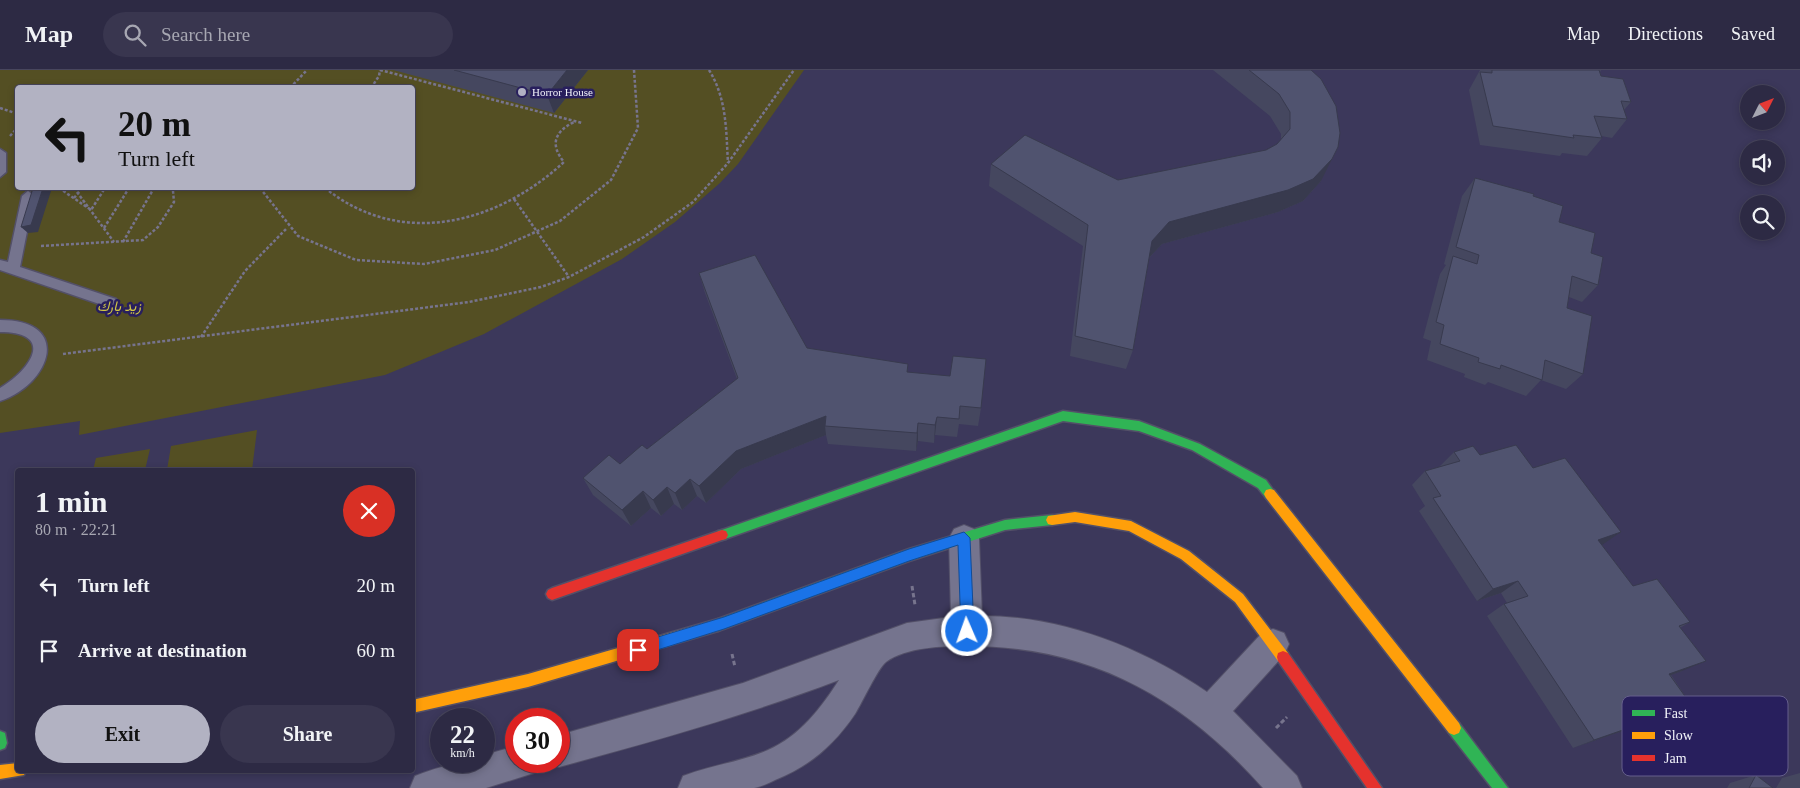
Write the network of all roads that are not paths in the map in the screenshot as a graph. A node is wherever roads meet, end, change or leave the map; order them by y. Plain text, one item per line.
1 (0, 152) edge
2 (0, 172) edge
3 (28, 196) edge
4 (0, 265) edge
5 (13, 270) junction
6 (111, 303) dead end
7 (0, 326) edge
8 (0, 395) edge
9 (964, 538) junction
10 (552, 594) dead end
11 (967, 631) junction
12 (1274, 644) junction
13 (874, 652) junction
14 (415, 706) edge
15 (1209, 713) junction
16 (0, 738) edge
17 (0, 743) edge
18 (570, 748) edge
19 (505, 766) edge
20 (15, 770) edge
21 (0, 772) edge
22 (427, 788) edge
23 (695, 788) edge
24 (1285, 788) edge
25 (1375, 788) edge
26 (1501, 788) edge

1 - 2 lane
3 - 5 lane
4 - 5 lane
5 - 6 lane
7 - 8 lane
9 - 11 street
9 - 12 street
9 - 14 street
10 - 26 street
11 - 13 street
11 - 15 street
12 - 15 street
12 - 25 street
13 - 18 street
13 - 23 street
15 - 24 street
16 - 17 street
19 - 22 street
20 - 21 street

